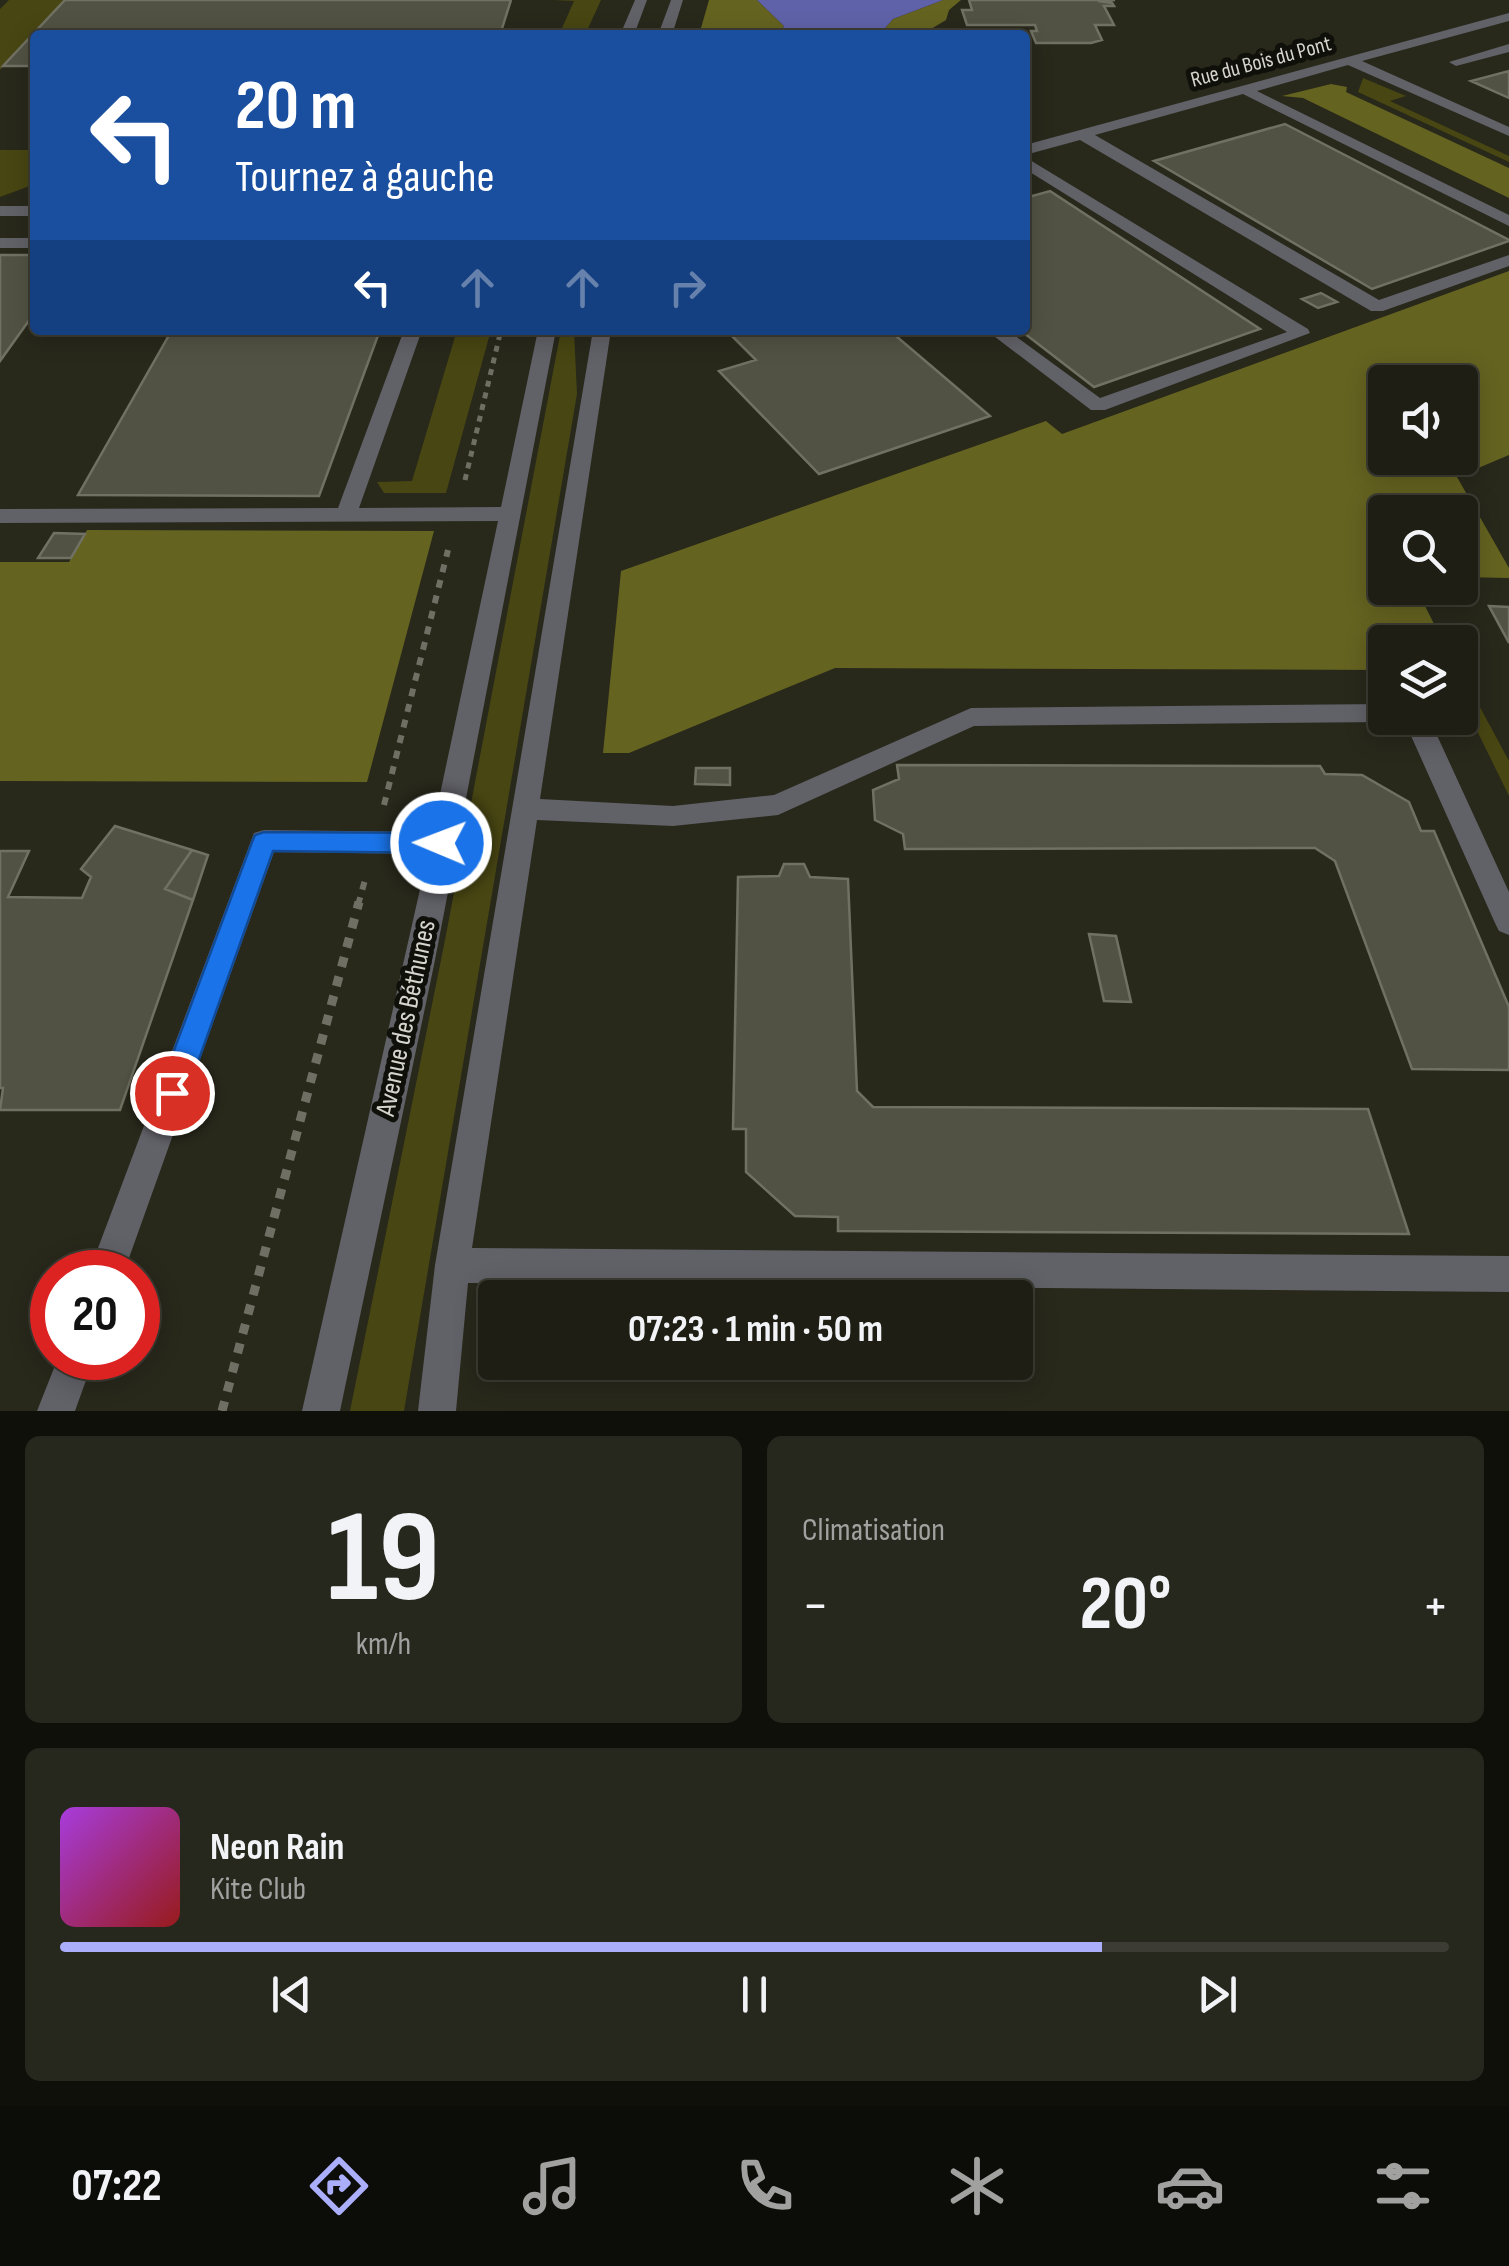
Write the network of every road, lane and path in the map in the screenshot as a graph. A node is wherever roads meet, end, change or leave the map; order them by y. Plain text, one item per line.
1 (641, 0) edge
2 (677, 0) edge
3 (1509, 17) edge
4 (1491, 24) junction
5 (629, 30) edge
6 (667, 30) edge
7 (1509, 31) edge
8 (1509, 48) edge
9 (1350, 61) junction
10 (1456, 62) dead end
11 (1244, 90) junction
12 (1509, 114) edge
13 (1484, 121) junction
14 (1509, 132) edge
15 (1082, 134) junction
16 (1030, 149) edge
17 (1030, 165) edge
18 (0, 211) edge
19 (30, 211) edge
20 (1509, 221) edge
21 (0, 243) edge
22 (30, 243) edge
23 (1509, 260) edge
24 (411, 335) edge
25 (546, 335) edge
26 (601, 335) edge
27 (1003, 335) edge
28 (510, 514) junction
29 (0, 516) edge
30 (346, 516) junction
31 (1368, 713) edge
32 (1424, 735) edge
33 (523, 809) junction
34 (441, 843) junction
35 (1509, 923) edge
36 (115, 1250) edge
37 (452, 1265) junction
38 (1509, 1274) edge
39 (68, 1380) edge
40 (56, 1411) edge
41 (322, 1411) edge
42 (437, 1411) edge

1 - 5 street
2 - 6 street
3 - 4 street, Rue du Bois du Pont
4 - 7 street
4 - 9 street, Rue du Bois du Pont
8 - 10 street
9 - 11 street, Rue du Bois du Pont
9 - 13 street
11 - 15 street, Rue du Bois du Pont
11 - 20 street
12 - 13 street
13 - 14 street
15 - 16 street, Rue du Bois du Pont
15 - 23 street
17 - 27 street
18 - 19 street
21 - 22 street
24 - 30 street
25 - 28 street, Avenue des Béthunes
26 - 33 street
28 - 30 street
28 - 34 street, Avenue des Béthunes
29 - 30 street
31 - 33 street
32 - 35 street
33 - 37 street
34 - 36 street
34 - 41 street, Avenue des Béthunes
37 - 38 street
37 - 42 street
39 - 40 street

